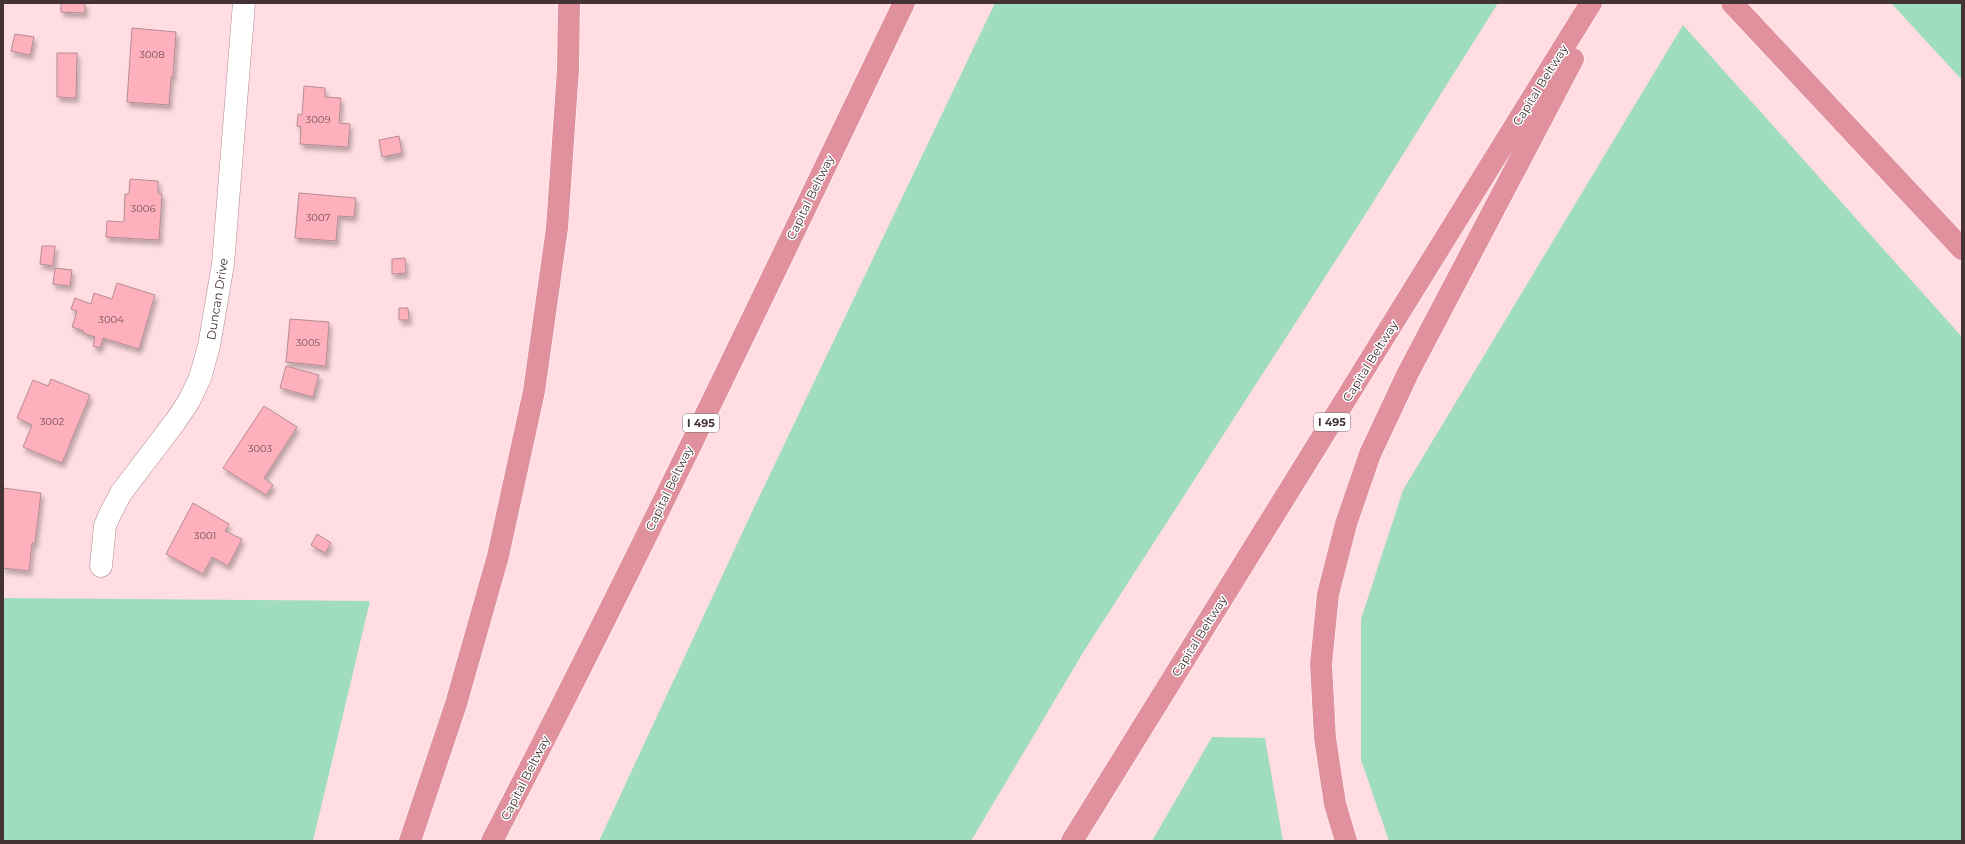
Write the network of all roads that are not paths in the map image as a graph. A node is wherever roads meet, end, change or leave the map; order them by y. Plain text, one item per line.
1 (244, 3) edge
2 (569, 3) edge
3 (904, 3) edge
4 (1591, 3) edge
5 (1604, 3) edge
6 (1732, 3) edge
7 (1874, 154) junction
8 (1962, 249) edge
9 (1962, 263) edge
10 (101, 566) dead end
11 (410, 841) edge
12 (492, 841) edge
13 (1072, 841) edge
14 (1346, 841) edge

1 - 10 street, Duncan Drive
2 - 11 highway
3 - 12 highway, Capital Beltway / I 495
4 - 13 highway, Capital Beltway / I 495
5 - 14 highway
6 - 7 highway
7 - 8 highway
7 - 9 highway

